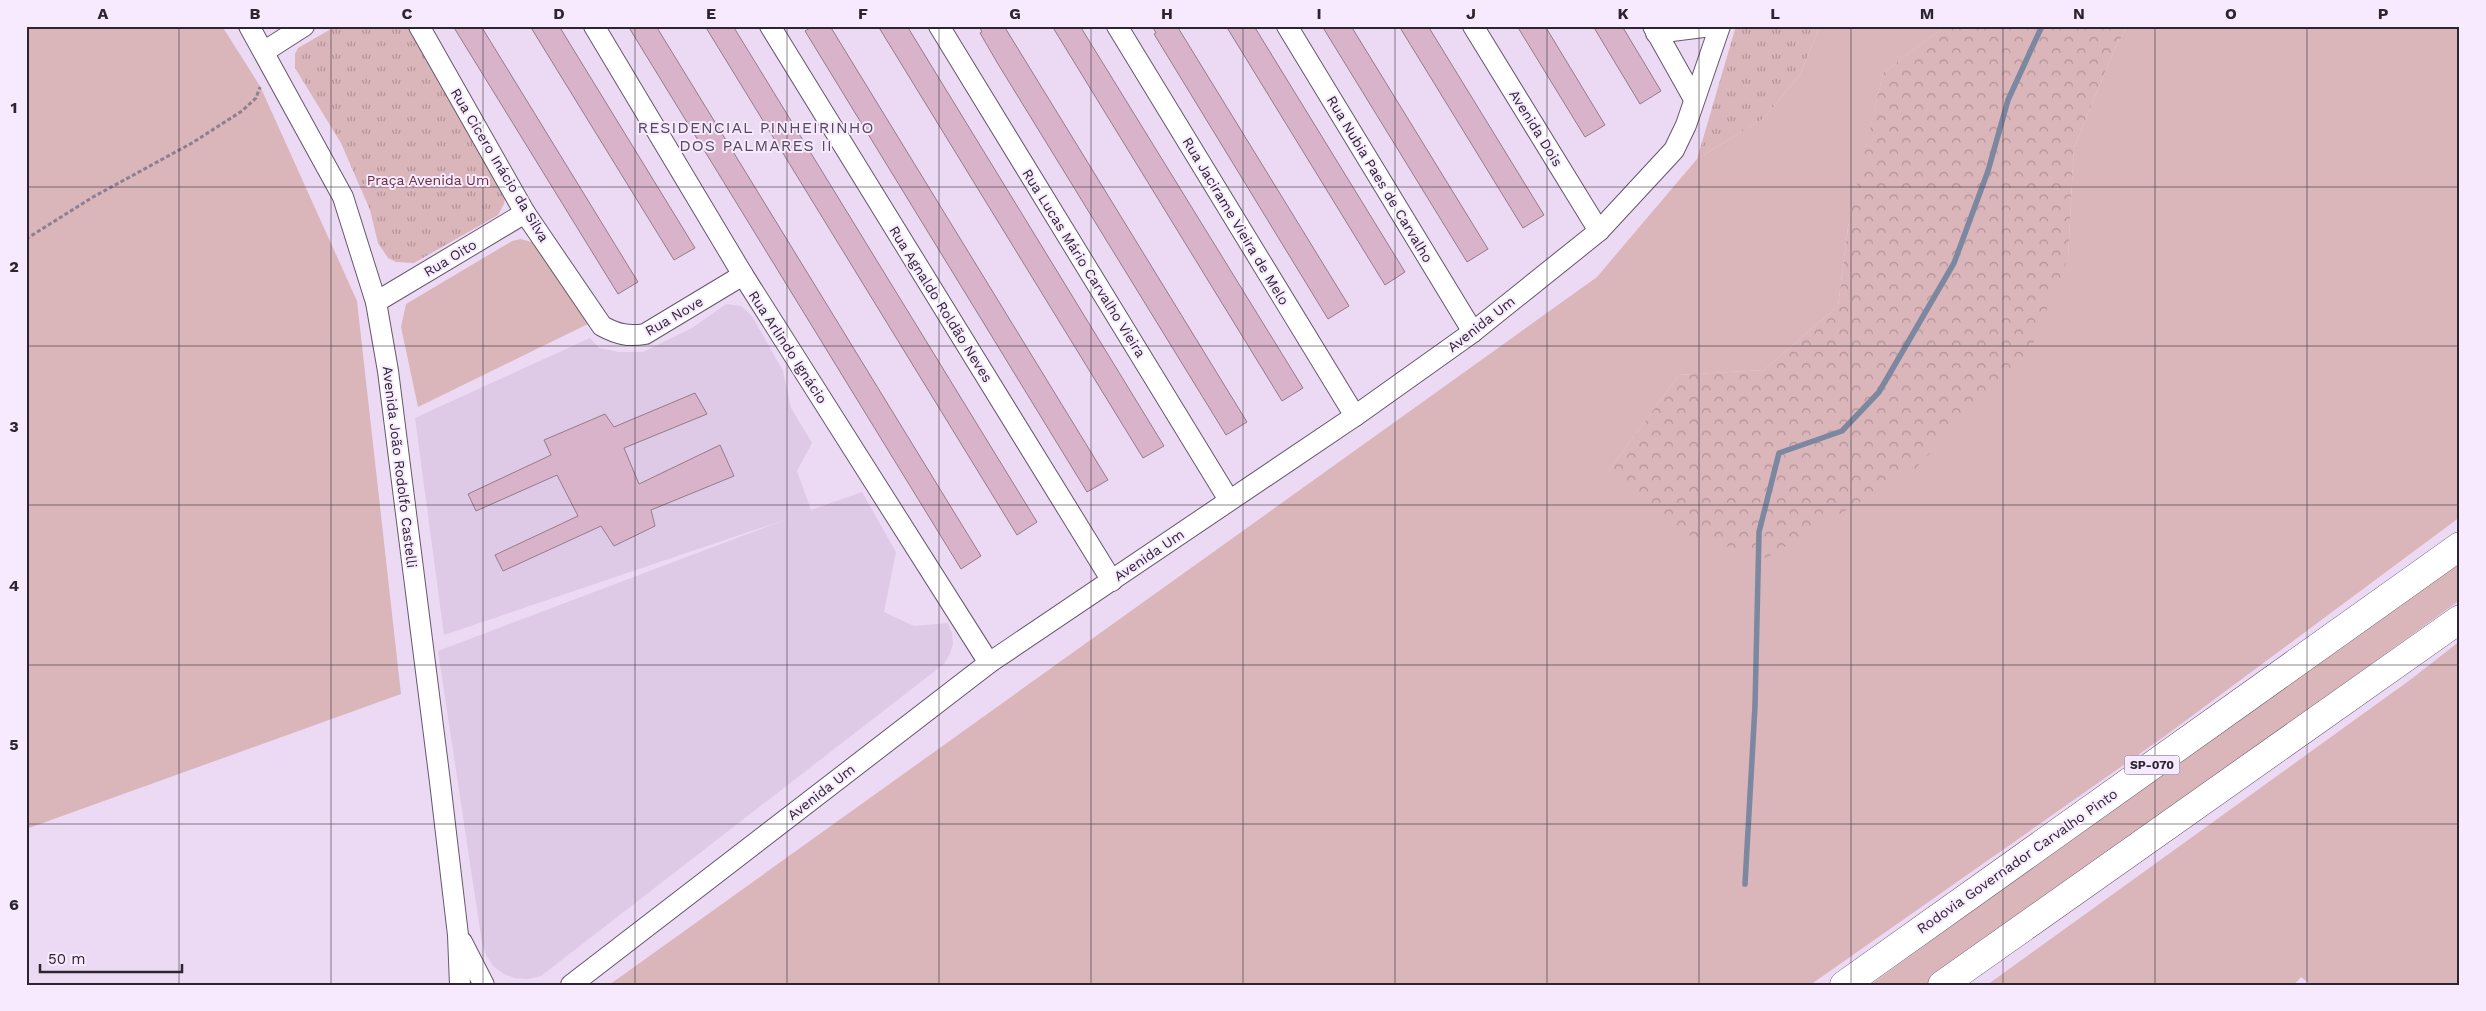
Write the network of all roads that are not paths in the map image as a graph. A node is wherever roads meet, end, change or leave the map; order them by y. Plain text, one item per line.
1 (249, 26) edge
2 (304, 26) edge
3 (419, 26) edge
4 (594, 26) edge
5 (770, 26) edge
6 (939, 26) edge
7 (1117, 26) edge
8 (1287, 26) edge
9 (1473, 26) edge
10 (1711, 26) edge
11 (1720, 26) edge
12 (1655, 29) edge
13 (265, 51) junction
14 (1694, 99) junction
15 (525, 213) junction
16 (1599, 231) junction
17 (743, 275) junction
18 (376, 302) junction
19 (602, 326) joint
20 (1473, 332) junction
21 (1355, 416) junction
22 (1229, 500) junction
23 (2460, 546) edge
24 (1112, 581) junction
25 (2460, 620) edge
26 (989, 663) junction
27 (458, 936) junction
28 (460, 985) edge
29 (484, 985) edge
30 (571, 985) edge
31 (1844, 985) edge
32 (1942, 985) edge

1 - 13 street, Avenida João Rodolfo Castelli
2 - 13 street
3 - 15 street, Rua Cícero Inácio da Silva
4 - 17 street, Rua Arlindo Ignácio
5 - 24 street, Rua Agnaldo Roldão Neves
6 - 22 street, Rua Lucas Mário Carvalho Vieira
7 - 21 street, Rua Jacirame Vieira de Melo
8 - 20 street, Rua Nubia Paes de Carvalho
9 - 16 street, Avenida Dois
10 - 12 street
11 - 14 street, Avenida Um
12 - 14 street
13 - 18 street, Avenida João Rodolfo Castelli
14 - 16 street, Avenida Um
15 - 18 street, Rua Oito
15 - 19 street, Rua Cícero Inácio da Silva
16 - 20 street, Avenida Um
17 - 19 street, Rua Nove
17 - 26 street, Rua Arlindo Ignácio
18 - 27 street, Avenida João Rodolfo Castelli
20 - 21 street, Avenida Um
21 - 22 street, Avenida Um
22 - 24 street, Avenida Um
23 - 31 highway, Rodovia Governador Carvalho Pinto / SP-070
24 - 26 street, Avenida Um
25 - 32 highway
26 - 30 street, Avenida Um
27 - 28 street, Avenida João Rodolfo Castelli
27 - 29 street

